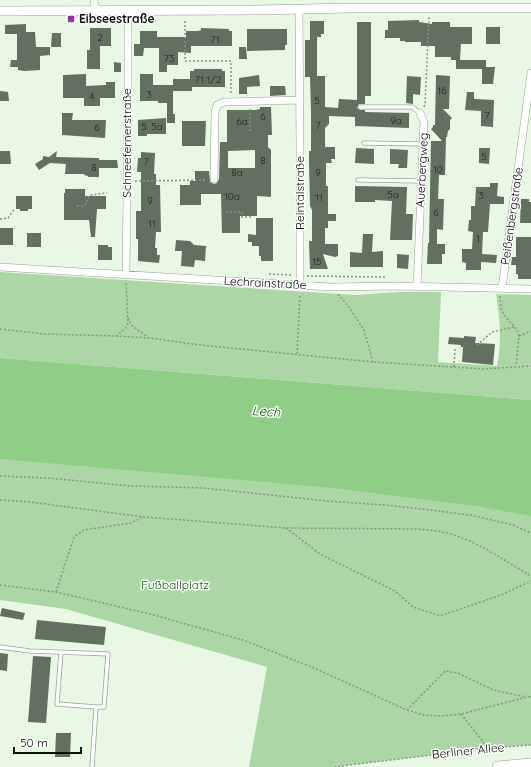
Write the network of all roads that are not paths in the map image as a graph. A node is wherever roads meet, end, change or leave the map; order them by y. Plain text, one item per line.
1 (94, 0) edge
2 (350, 4) edge
3 (412, 4) edge
4 (531, 8) edge
5 (299, 9) junction
6 (96, 10) junction
7 (128, 10) junction
8 (0, 11) edge
9 (531, 73) edge
10 (300, 100) junction
11 (360, 107) dead end
12 (420, 113) joint
13 (528, 130) edge
14 (364, 143) dead end
15 (423, 144) junction
16 (214, 179) road end
17 (358, 180) dead end
18 (422, 181) junction
19 (0, 267) edge
20 (126, 275) junction
21 (300, 285) junction
22 (417, 286) junction
23 (502, 288) junction
24 (531, 289) edge
25 (0, 647) edge
26 (61, 652) junction
27 (96, 707) junction
28 (531, 764) edge
29 (92, 767) edge
30 (498, 767) edge

1 - 6 street
2 - 3 street
2 - 5 street
3 - 4 street
5 - 7 street
5 - 10 street, Reintalstraße
6 - 7 street
6 - 8 street
7 - 20 street, Schneefernerstraße
9 - 13 street, Peißenbergstraße
10 - 16 street
10 - 21 street, Reintalstraße
11 - 12 lane
12 - 15 street, Auerbergweg
13 - 23 street, Peißenbergstraße
14 - 15 lane
15 - 18 street, Auerbergweg
17 - 18 lane
18 - 22 street, Auerbergweg
19 - 20 street, Lechrainstraße
20 - 21 street, Lechrainstraße
21 - 22 street, Lechrainstraße
22 - 23 street, Lechrainstraße
23 - 24 street, Lechrainstraße
25 - 26 lane
26 - 27 lane
26 - 27 lane
27 - 29 lane
28 - 30 main road, Berliner Allee

